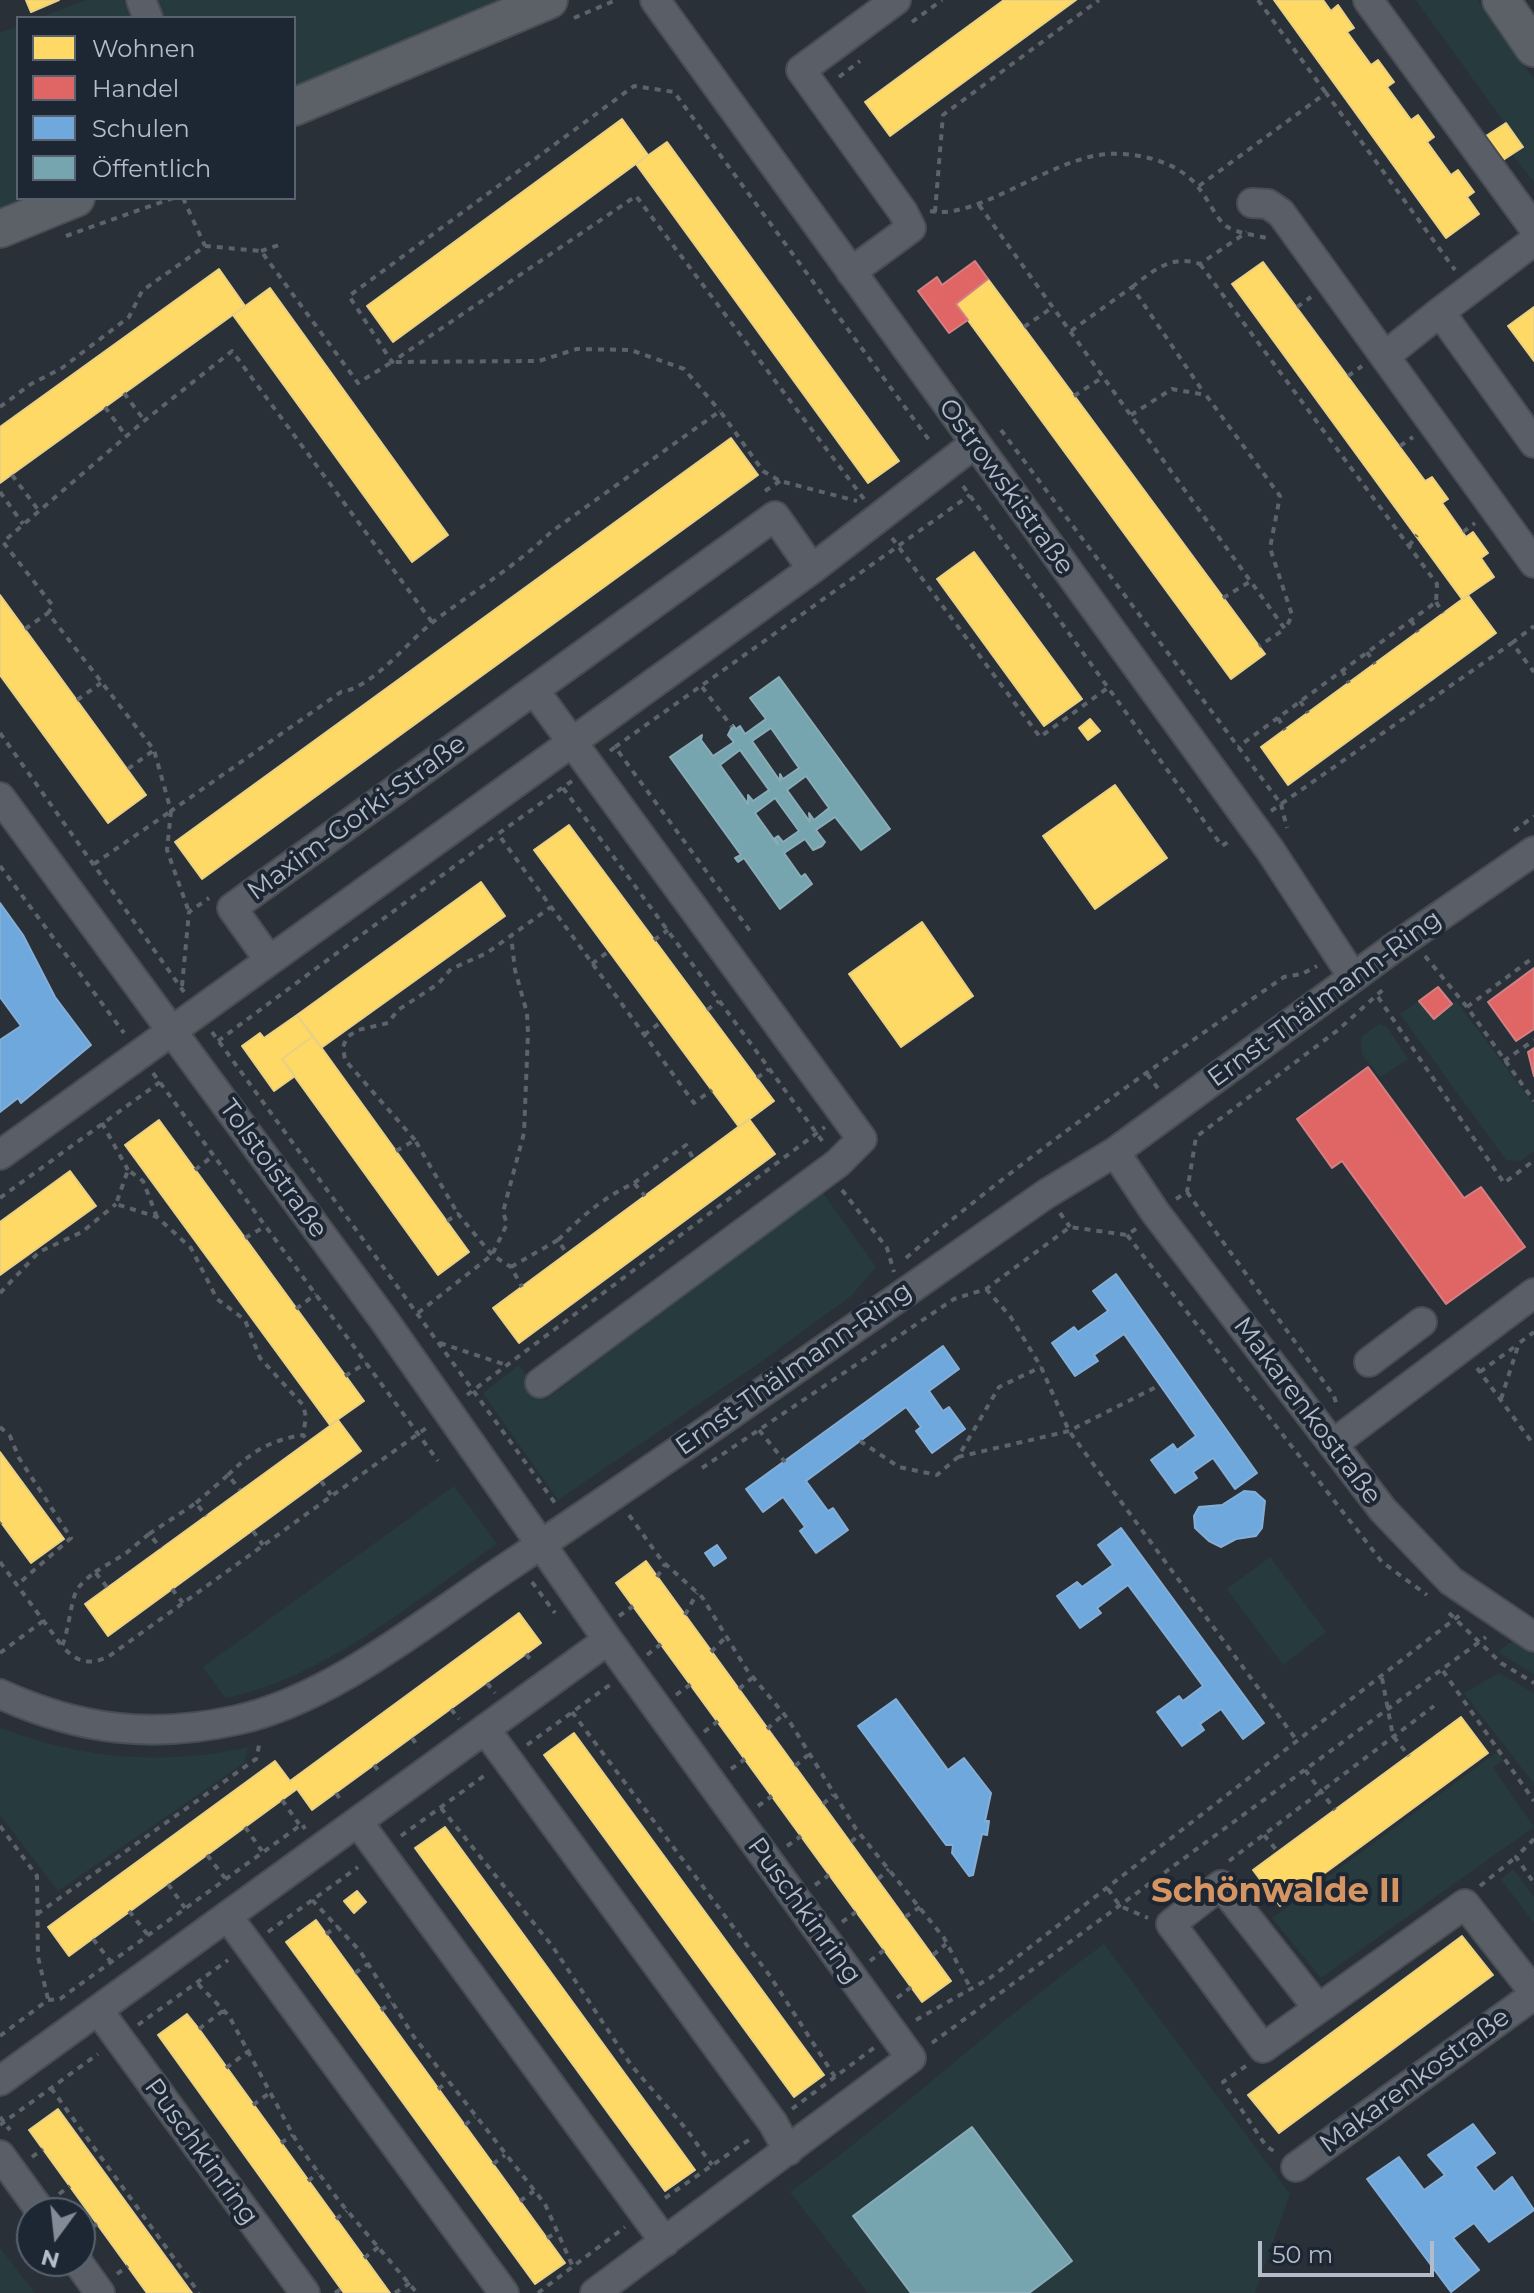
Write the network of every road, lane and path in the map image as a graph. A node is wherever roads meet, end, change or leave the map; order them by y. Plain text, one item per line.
1 (549, 0) edge
2 (655, 0) edge
3 (896, 0) edge
4 (1099, 0) edge
5 (1258, 0) edge
6 (1368, 0) edge
7 (1501, 0) edge
8 (1534, 48) edge
9 (1326, 93) junction
10 (296, 106) edge
11 (1199, 186) junction
12 (71, 200) edge
13 (167, 200) edge
14 (184, 200) edge
15 (1252, 203) dead end
16 (979, 205) junction
17 (924, 209) dead end
18 (935, 212) junction
19 (1280, 227) junction
20 (1534, 228) edge
21 (0, 229) edge
22 (1247, 233) junction
23 (55, 240) dead end
24 (1534, 241) edge
25 (279, 245) dead end
26 (205, 246) junction
27 (261, 251) junction
28 (1200, 264) junction
29 (851, 272) junction
30 (1132, 287) junction
31 (1470, 290) junction
32 (1316, 293) dead end
33 (1053, 307) junction
34 (1297, 307) dead end
35 (1440, 312) junction
36 (1024, 327) dead end
37 (1071, 332) junction
38 (1376, 359) junction
39 (392, 362) junction
40 (1348, 376) dead end
41 (1103, 377) junction
42 (124, 393) dead end
43 (1206, 395) junction
44 (1074, 396) dead end
45 (0, 407) edge
46 (105, 407) dead end
47 (720, 411) junction
48 (1131, 415) junction
49 (993, 420) dead end
50 (144, 421) junction
51 (1418, 434) dead end
52 (126, 436) junction
53 (1534, 443) edge
54 (974, 444) junction
55 (1400, 446) dead end
56 (948, 466) junction
57 (12, 475) dead end
58 (0, 492) edge
59 (970, 495) dead end
60 (39, 511) junction
61 (878, 519) junction
62 (1481, 519) dead end
63 (23, 524) junction
64 (1463, 532) dead end
65 (1417, 535) dead end
66 (2, 543) edge
67 (1409, 546) junction
68 (898, 547) junction
69 (1534, 563) edge
70 (812, 569) junction
71 (1251, 581) junction
72 (1223, 598) dead end
73 (1436, 602) junction
74 (48, 613) junction
75 (1443, 613) dead end
76 (1411, 620) junction
77 (432, 622) junction
78 (1534, 626) edge
79 (25, 629) dead end
80 (1285, 629) junction
81 (1418, 632) dead end
82 (1512, 643) junction
83 (1259, 646) dead end
84 (1367, 652) junction
85 (1375, 664) dead end
86 (1342, 670) junction
87 (1534, 672) edge
88 (101, 683) junction
89 (1349, 683) dead end
90 (701, 687) junction
91 (1109, 687) dead end
92 (534, 690) junction
93 (77, 700) dead end
94 (1300, 701) junction
95 (1308, 713) dead end
96 (1278, 718) junction
97 (732, 727) dead end
98 (1285, 730) dead end
99 (0, 733) edge
100 (569, 741) junction
101 (615, 747) dead end
102 (1238, 747) junction
103 (154, 750) junction
104 (543, 760) junction
105 (128, 769) dead end
106 (563, 788) junction
107 (0, 797) edge
108 (171, 811) junction
109 (498, 834) junction
110 (1534, 851) edge
111 (94, 864) junction
112 (0, 866) edge
113 (703, 867) dead end
114 (551, 907) junction
115 (189, 912) dead end
116 (668, 930) junction
117 (511, 935) junction
118 (753, 935) dead end
119 (654, 940) dead end
120 (1335, 950) junction
121 (609, 951) dead end
122 (1423, 954) dead end
123 (1534, 957) edge
124 (269, 960) junction
125 (592, 964) junction
126 (1353, 977) junction
127 (1387, 986) dead end
128 (1378, 997) junction
129 (719, 1001) junction
130 (1467, 1007) junction
131 (707, 1010) dead end
132 (198, 1012) junction
133 (661, 1022) dead end
134 (172, 1031) junction
135 (644, 1035) junction
136 (1534, 1040) edge
137 (218, 1041) junction
138 (140, 1054) junction
139 (1504, 1061) junction
140 (769, 1069) junction
141 (757, 1078) dead end
142 (160, 1082) junction
143 (712, 1090) dead end
144 (1534, 1101) edge
145 (843, 1114) junction
146 (102, 1123) junction
147 (816, 1133) junction
148 (415, 1140) junction
149 (396, 1151) dead end
150 (1115, 1152) junction
151 (0, 1155) edge
152 (214, 1155) junction
153 (694, 1160) dead end
154 (838, 1163) junction
155 (1534, 1165) edge
156 (128, 1170) junction
157 (195, 1170) dead end
158 (149, 1177) dead end
159 (143, 1181) junction
160 (634, 1183) junction
161 (1187, 1192) junction
162 (645, 1196) dead end
163 (0, 1198) edge
164 (116, 1204) junction
165 (1155, 1212) junction
166 (458, 1214) junction
167 (157, 1217) junction
168 (447, 1221) dead end
169 (266, 1226) junction
170 (245, 1238) dead end
171 (558, 1240) junction
172 (567, 1254) dead end
173 (492, 1255) junction
174 (511, 1267) junction
175 (892, 1270) junction
176 (882, 1279) dead end
177 (522, 1287) dead end
178 (986, 1289) junction
179 (0, 1293) edge
180 (1534, 1293) edge
181 (316, 1294) junction
182 (296, 1309) dead end
183 (418, 1313) junction
184 (1422, 1322) dead end
185 (1534, 1332) edge
186 (1396, 1341) junction
187 (440, 1343) junction
188 (1519, 1343) junction
189 (1459, 1349) junction
190 (1369, 1362) dead end
191 (366, 1363) junction
192 (506, 1365) junction
193 (1041, 1367) junction
194 (1480, 1372) junction
195 (345, 1376) dead end
196 (1422, 1378) junction
197 (540, 1383) dead end
198 (1160, 1385) dead end
199 (474, 1389) junction
200 (1501, 1399) junction
201 (449, 1412) junction
202 (0, 1427) edge
203 (759, 1430) junction
204 (1069, 1431) junction
205 (418, 1434) junction
206 (303, 1435) junction
207 (1339, 1439) junction
208 (308, 1441) dead end
209 (860, 1441) dead end
210 (1534, 1445) edge
211 (958, 1457) junction
212 (438, 1461) dead end
213 (785, 1462) dead end
214 (228, 1475) junction
215 (690, 1477) dead end
216 (321, 1481) dead end
217 (240, 1490) dead end
218 (332, 1496) junction
219 (196, 1503) junction
220 (641, 1507) dead end
221 (629, 1515) junction
222 (206, 1516) dead end
223 (618, 1522) dead end
224 (570, 1524) junction
225 (253, 1531) dead end
226 (149, 1534) junction
227 (541, 1544) junction
228 (263, 1545) junction
229 (161, 1548) dead end
230 (0, 1562) edge
231 (665, 1564) junction
232 (95, 1572) junction
233 (657, 1577) dead end
234 (530, 1579) dead end
235 (17, 1585) junction
236 (107, 1587) dead end
237 (172, 1589) dead end
238 (697, 1593) junction
239 (1479, 1601) junction
240 (183, 1603) junction
241 (633, 1606) dead end
242 (685, 1615) dead end
243 (1507, 1620) junction
244 (43, 1621) junction
245 (726, 1637) junction
246 (1534, 1637) edge
247 (603, 1638) junction
248 (661, 1644) dead end
249 (62, 1646) junction
250 (711, 1652) dead end
251 (0, 1653) edge
252 (526, 1654) dead end
253 (640, 1662) junction
254 (533, 1663) dead end
255 (1443, 1671) junction
256 (753, 1677) junction
257 (1382, 1678) junction
258 (691, 1684) dead end
259 (606, 1688) junction
260 (739, 1689) dead end
261 (0, 1694) edge
262 (674, 1696) dead end
263 (1434, 1706) dead end
264 (572, 1712) junction
265 (1386, 1712) junction
266 (784, 1714) junction
267 (718, 1721) dead end
268 (485, 1729) junction
269 (767, 1729) dead end
270 (701, 1734) dead end
271 (1393, 1736) junction
272 (260, 1741) dead end
273 (1298, 1742) junction
274 (808, 1755) junction
275 (1409, 1756) dead end
276 (507, 1759) junction
277 (745, 1759) dead end
278 (795, 1766) dead end
279 (1305, 1770) junction
280 (728, 1771) dead end
281 (1321, 1792) junction
282 (833, 1794) junction
283 (772, 1796) dead end
284 (282, 1800) dead end
285 (1534, 1801) edge
286 (823, 1804) dead end
287 (440, 1807) junction
288 (756, 1808) dead end
289 (1335, 1810) dead end
290 (358, 1822) junction
291 (300, 1825) dead end
292 (0, 1826) edge
293 (245, 1827) dead end
294 (860, 1834) junction
295 (1264, 1835) junction
296 (801, 1836) dead end
297 (1534, 1839) edge
298 (851, 1842) dead end
299 (785, 1848) dead end
300 (380, 1851) junction
301 (263, 1852) dead end
302 (1278, 1852) dead end
303 (207, 1855) dead end
304 (1516, 1857) junction
305 (889, 1869) junction
306 (1217, 1869) dead end
307 (829, 1875) dead end
308 (225, 1879) dead end
309 (878, 1879) dead end
310 (1534, 1883) edge
311 (168, 1884) dead end
312 (813, 1886) dead end
313 (1107, 1888) junction
314 (312, 1900) junction
315 (1465, 1904) junction
316 (1120, 1906) junction
317 (920, 1907) junction
318 (185, 1908) dead end
319 (129, 1911) dead end
320 (856, 1912) dead end
321 (1158, 1913) dead end
322 (37, 1914) junction
323 (228, 1917) junction
324 (905, 1917) dead end
325 (840, 1923) dead end
326 (338, 1926) junction
327 (326, 1934) dead end
328 (148, 1935) dead end
329 (93, 1939) dead end
330 (947, 1944) junction
331 (249, 1946) junction
332 (884, 1950) dead end
333 (933, 1955) dead end
334 (111, 1962) dead end
335 (868, 1962) dead end
336 (368, 1964) junction
337 (355, 1973) dead end
338 (197, 1983) junction
339 (911, 1987) dead end
340 (971, 1989) junction
341 (1534, 1993) edge
342 (895, 1999) dead end
343 (48, 2000) dead end
344 (392, 2003) junction
345 (1317, 2007) junction
346 (98, 2010) junction
347 (224, 2010) junction
348 (381, 2010) dead end
349 (199, 2029) dead end
350 (893, 2034) junction
351 (119, 2039) junction
352 (418, 2043) junction
353 (409, 2049) dead end
354 (250, 2050) junction
355 (911, 2058) junction
356 (1255, 2060) dead end
357 (226, 2068) dead end
358 (835, 2077) junction
359 (0, 2081) edge
360 (448, 2082) junction
361 (51, 2088) junction
362 (438, 2089) dead end
363 (271, 2092) junction
364 (253, 2105) dead end
365 (475, 2117) junction
366 (773, 2123) junction
367 (0, 2125) edge
368 (465, 2125) dead end
369 (293, 2135) junction
370 (281, 2143) dead end
371 (43, 2149) dead end
372 (788, 2151) junction
373 (0, 2155) edge
374 (505, 2155) junction
375 (30, 2158) dead end
376 (493, 2164) dead end
377 (712, 2165) junction
378 (1296, 2167) joint
379 (318, 2173) junction
380 (308, 2181) dead end
381 (70, 2186) dead end
382 (534, 2191) junction
383 (43, 2197) edge
384 (58, 2197) edge
385 (520, 2201) dead end
386 (348, 2211) junction
387 (644, 2213) junction
388 (336, 2219) dead end
389 (557, 2232) junction
390 (547, 2238) dead end
391 (665, 2242) junction
392 (380, 2246) junction
393 (364, 2258) dead end
394 (128, 2266) dead end
395 (573, 2267) junction
396 (410, 2282) junction
397 (108, 2284) edge
398 (341, 2289) dead end
399 (199, 2293) edge
400 (305, 2293) edge
401 (335, 2293) edge
402 (395, 2293) edge
403 (417, 2293) edge
404 (504, 2293) edge
405 (538, 2293) edge
406 (595, 2293) edge

1 - 10 main road
2 - 29 street, Ostrowskistraße
3 - 29 street
4 - 18 path
5 - 9 path
6 - 20 street
7 - 8 main road
9 - 11 path
9 - 31 path
11 - 16 path
11 - 22 path
12 - 21 main road
13 - 23 path
14 - 26 path
15 - 19 street
16 - 18 path
16 - 33 path
17 - 18 path
19 - 22 path
19 - 22 path
19 - 38 street
22 - 28 path
24 - 31 street
25 - 27 path
26 - 27 path
26 - 45 path
27 - 39 path
28 - 30 path
28 - 67 path
29 - 54 street, Ostrowskistraße
30 - 37 path
30 - 43 path
31 - 35 street
32 - 34 path
33 - 36 path
33 - 37 path
35 - 38 street
35 - 53 street
37 - 41 path
38 - 40 path
38 - 69 street
39 - 47 path
39 - 47 path
39 - 56 path
41 - 44 path
41 - 48 path
42 - 50 path
43 - 48 path
43 - 80 path
46 - 52 path
47 - 77 path
48 - 71 path
49 - 102 path
50 - 52 path
50 - 77 path
51 - 55 path
52 - 60 path
54 - 56 street
54 - 120 street, Ostrowskistraße
56 - 61 street
57 - 60 path
58 - 63 path
59 - 68 path
60 - 63 path
61 - 68 path
61 - 70 street
62 - 64 path
63 - 66 path
65 - 67 path
66 - 74 path
67 - 73 path
68 - 90 path
68 - 91 path
70 - 92 street, Maxim-Gorki-Straße
70 - 100 street
71 - 72 path
71 - 80 path
73 - 75 path
73 - 76 path
74 - 79 path
74 - 88 path
76 - 81 path
76 - 84 path
77 - 108 path
78 - 82 path
80 - 83 path
82 - 87 path
82 - 102 path
84 - 85 path
84 - 86 path
86 - 89 path
86 - 94 path
88 - 93 path
88 - 103 path
90 - 97 path
90 - 101 path
92 - 100 street
92 - 124 street, Maxim-Gorki-Straße
94 - 95 path
94 - 96 path
96 - 98 path
96 - 102 path
99 - 111 path
100 - 104 street
100 - 145 street
103 - 105 path
103 - 108 path
104 - 106 path
104 - 124 street
106 - 109 path
106 - 116 path
107 - 134 street, Tolstoistraße
108 - 111 path
108 - 115 path
109 - 114 path
109 - 137 path
110 - 126 street, Ernst-Thälmann-Ring
111 - 132 path
112 - 138 path
113 - 118 path
114 - 117 path
114 - 125 path
116 - 119 path
116 - 129 path
117 - 148 path
117 - 173 path
120 - 126 street, Ostrowskistraße
120 - 175 path
121 - 125 path
122 - 130 path
123 - 130 path
124 - 132 street
125 - 135 path
126 - 150 street, Ernst-Thälmann-Ring
127 - 128 path
128 - 155 path
128 - 161 path
129 - 131 path
129 - 140 path
130 - 139 path
132 - 134 street
132 - 137 path
133 - 135 path
134 - 138 street
134 - 201 street, Tolstoistraße
135 - 143 path
136 - 139 path
137 - 183 path
138 - 142 path
138 - 151 street
139 - 144 path
140 - 141 path
140 - 147 path
142 - 146 path
142 - 152 path
145 - 147 path
145 - 154 street
146 - 156 path
146 - 163 path
147 - 154 path
147 - 192 path
148 - 149 path
148 - 166 path
150 - 165 street, Makarenkostraße
150 - 224 street, Ernst-Thälmann-Ring
152 - 157 path
152 - 169 path
153 - 160 path
154 - 175 path
154 - 197 street
156 - 159 path
156 - 164 path
158 - 159 path
159 - 167 path
160 - 162 path
160 - 171 path
161 - 165 path
161 - 207 path
164 - 167 path
164 - 179 path
165 - 178 path
165 - 207 street, Makarenkostraße
166 - 168 path
166 - 173 path
167 - 206 path
169 - 170 path
169 - 181 path
171 - 172 path
171 - 174 path
173 - 174 path
173 - 183 path
174 - 177 path
175 - 176 path
178 - 193 path
178 - 203 path
180 - 189 street
181 - 182 path
181 - 191 path
183 - 187 path
184 - 186 street
185 - 188 path
186 - 190 street
186 - 196 street
187 - 192 path
187 - 199 path
188 - 194 path
188 - 200 path
189 - 194 path
189 - 196 street
191 - 195 path
191 - 205 path
192 - 199 path
193 - 204 path
193 - 211 path
194 - 200 path
196 - 207 street
198 - 204 path
199 - 201 path
199 - 224 path
200 - 210 path
201 - 205 path
201 - 227 street, Tolstoistraße
202 - 235 path
203 - 213 path
203 - 215 path
204 - 211 path
204 - 273 path
205 - 212 path
205 - 218 path
206 - 208 path
206 - 214 path
207 - 239 street, Makarenkostraße
209 - 211 path
214 - 217 path
214 - 219 path
216 - 218 path
218 - 228 path
219 - 222 path
219 - 226 path
220 - 221 path
221 - 223 path
221 - 231 path
224 - 227 street, Ernst-Thälmann-Ring
225 - 228 path
226 - 229 path
226 - 232 path
227 - 247 street, Puschkinring
227 - 261 street, Ernst-Thälmann-Ring
228 - 240 path
230 - 235 path
231 - 233 path
231 - 238 path
232 - 236 path
232 - 249 path
234 - 247 path
235 - 244 path
237 - 240 path
238 - 242 path
238 - 245 path
239 - 243 street, Makarenkostraße
239 - 257 path
240 - 249 path
241 - 247 path
243 - 246 street, Makarenkostraße
243 - 255 path
244 - 249 path
244 - 251 path
245 - 250 path
245 - 256 path
247 - 253 street, Puschkinring
247 - 259 path
247 - 268 street
248 - 253 path
252 - 254 path
253 - 259 path
253 - 350 street, Puschkinring
255 - 265 path
255 - 285 path
256 - 260 path
256 - 266 path
257 - 265 path
257 - 273 path
258 - 262 path
259 - 264 path
263 - 271 path
264 - 276 path
264 - 358 path
265 - 271 path
265 - 279 path
266 - 269 path
266 - 274 path
267 - 270 path
268 - 276 street
268 - 290 street
271 - 275 path
271 - 281 path
272 - 322 path
273 - 313 path
274 - 278 path
274 - 282 path
276 - 287 path
276 - 366 street
277 - 280 path
279 - 281 path
279 - 316 path
281 - 289 path
281 - 295 path
282 - 286 path
282 - 294 path
283 - 288 path
284 - 291 path
287 - 300 path
287 - 377 path
290 - 300 street
290 - 323 street
292 - 322 path
293 - 301 path
294 - 298 path
294 - 305 path
295 - 302 path
295 - 306 path
296 - 299 path
297 - 304 path
300 - 314 path
300 - 387 street
303 - 308 path
304 - 310 path
304 - 315 path
305 - 309 path
305 - 317 path
307 - 312 path
311 - 318 path
313 - 316 path
313 - 340 path
314 - 326 path
314 - 331 path
315 - 341 street, Makarenkostraße
315 - 345 street
316 - 321 path
316 - 355 path
317 - 324 path
317 - 330 path
319 - 328 path
320 - 325 path
322 - 343 path
323 - 331 street
323 - 346 street
326 - 327 path
326 - 336 path
329 - 334 path
330 - 333 path
330 - 340 path
331 - 338 path
331 - 404 street
332 - 335 path
336 - 337 path
336 - 344 path
338 - 347 path
338 - 351 path
339 - 342 path
340 - 350 path
341 - 378 street, Makarenkostraße
344 - 348 path
344 - 352 path
345 - 345 street
346 - 351 street, Puschkinring
346 - 359 street
347 - 349 path
347 - 354 path
350 - 355 street, Puschkinring
350 - 358 path
351 - 361 path
351 - 400 street, Puschkinring
352 - 353 path
352 - 360 path
354 - 357 path
354 - 363 path
355 - 372 street
356 - 378 path
358 - 366 path
360 - 362 path
360 - 365 path
361 - 367 path
361 - 399 path
363 - 364 path
363 - 369 path
365 - 368 path
365 - 374 path
366 - 372 street
366 - 377 path
369 - 370 path
369 - 379 path
371 - 375 path
372 - 391 street
373 - 383 street
374 - 376 path
374 - 382 path
377 - 387 path
379 - 380 path
379 - 386 path
381 - 384 path
382 - 385 path
382 - 389 path
386 - 388 path
386 - 392 path
387 - 391 street
387 - 395 path
389 - 390 path
389 - 395 path
391 - 406 street
392 - 393 path
392 - 396 path
394 - 397 path
395 - 405 path
396 - 402 path
396 - 403 path
398 - 401 path

